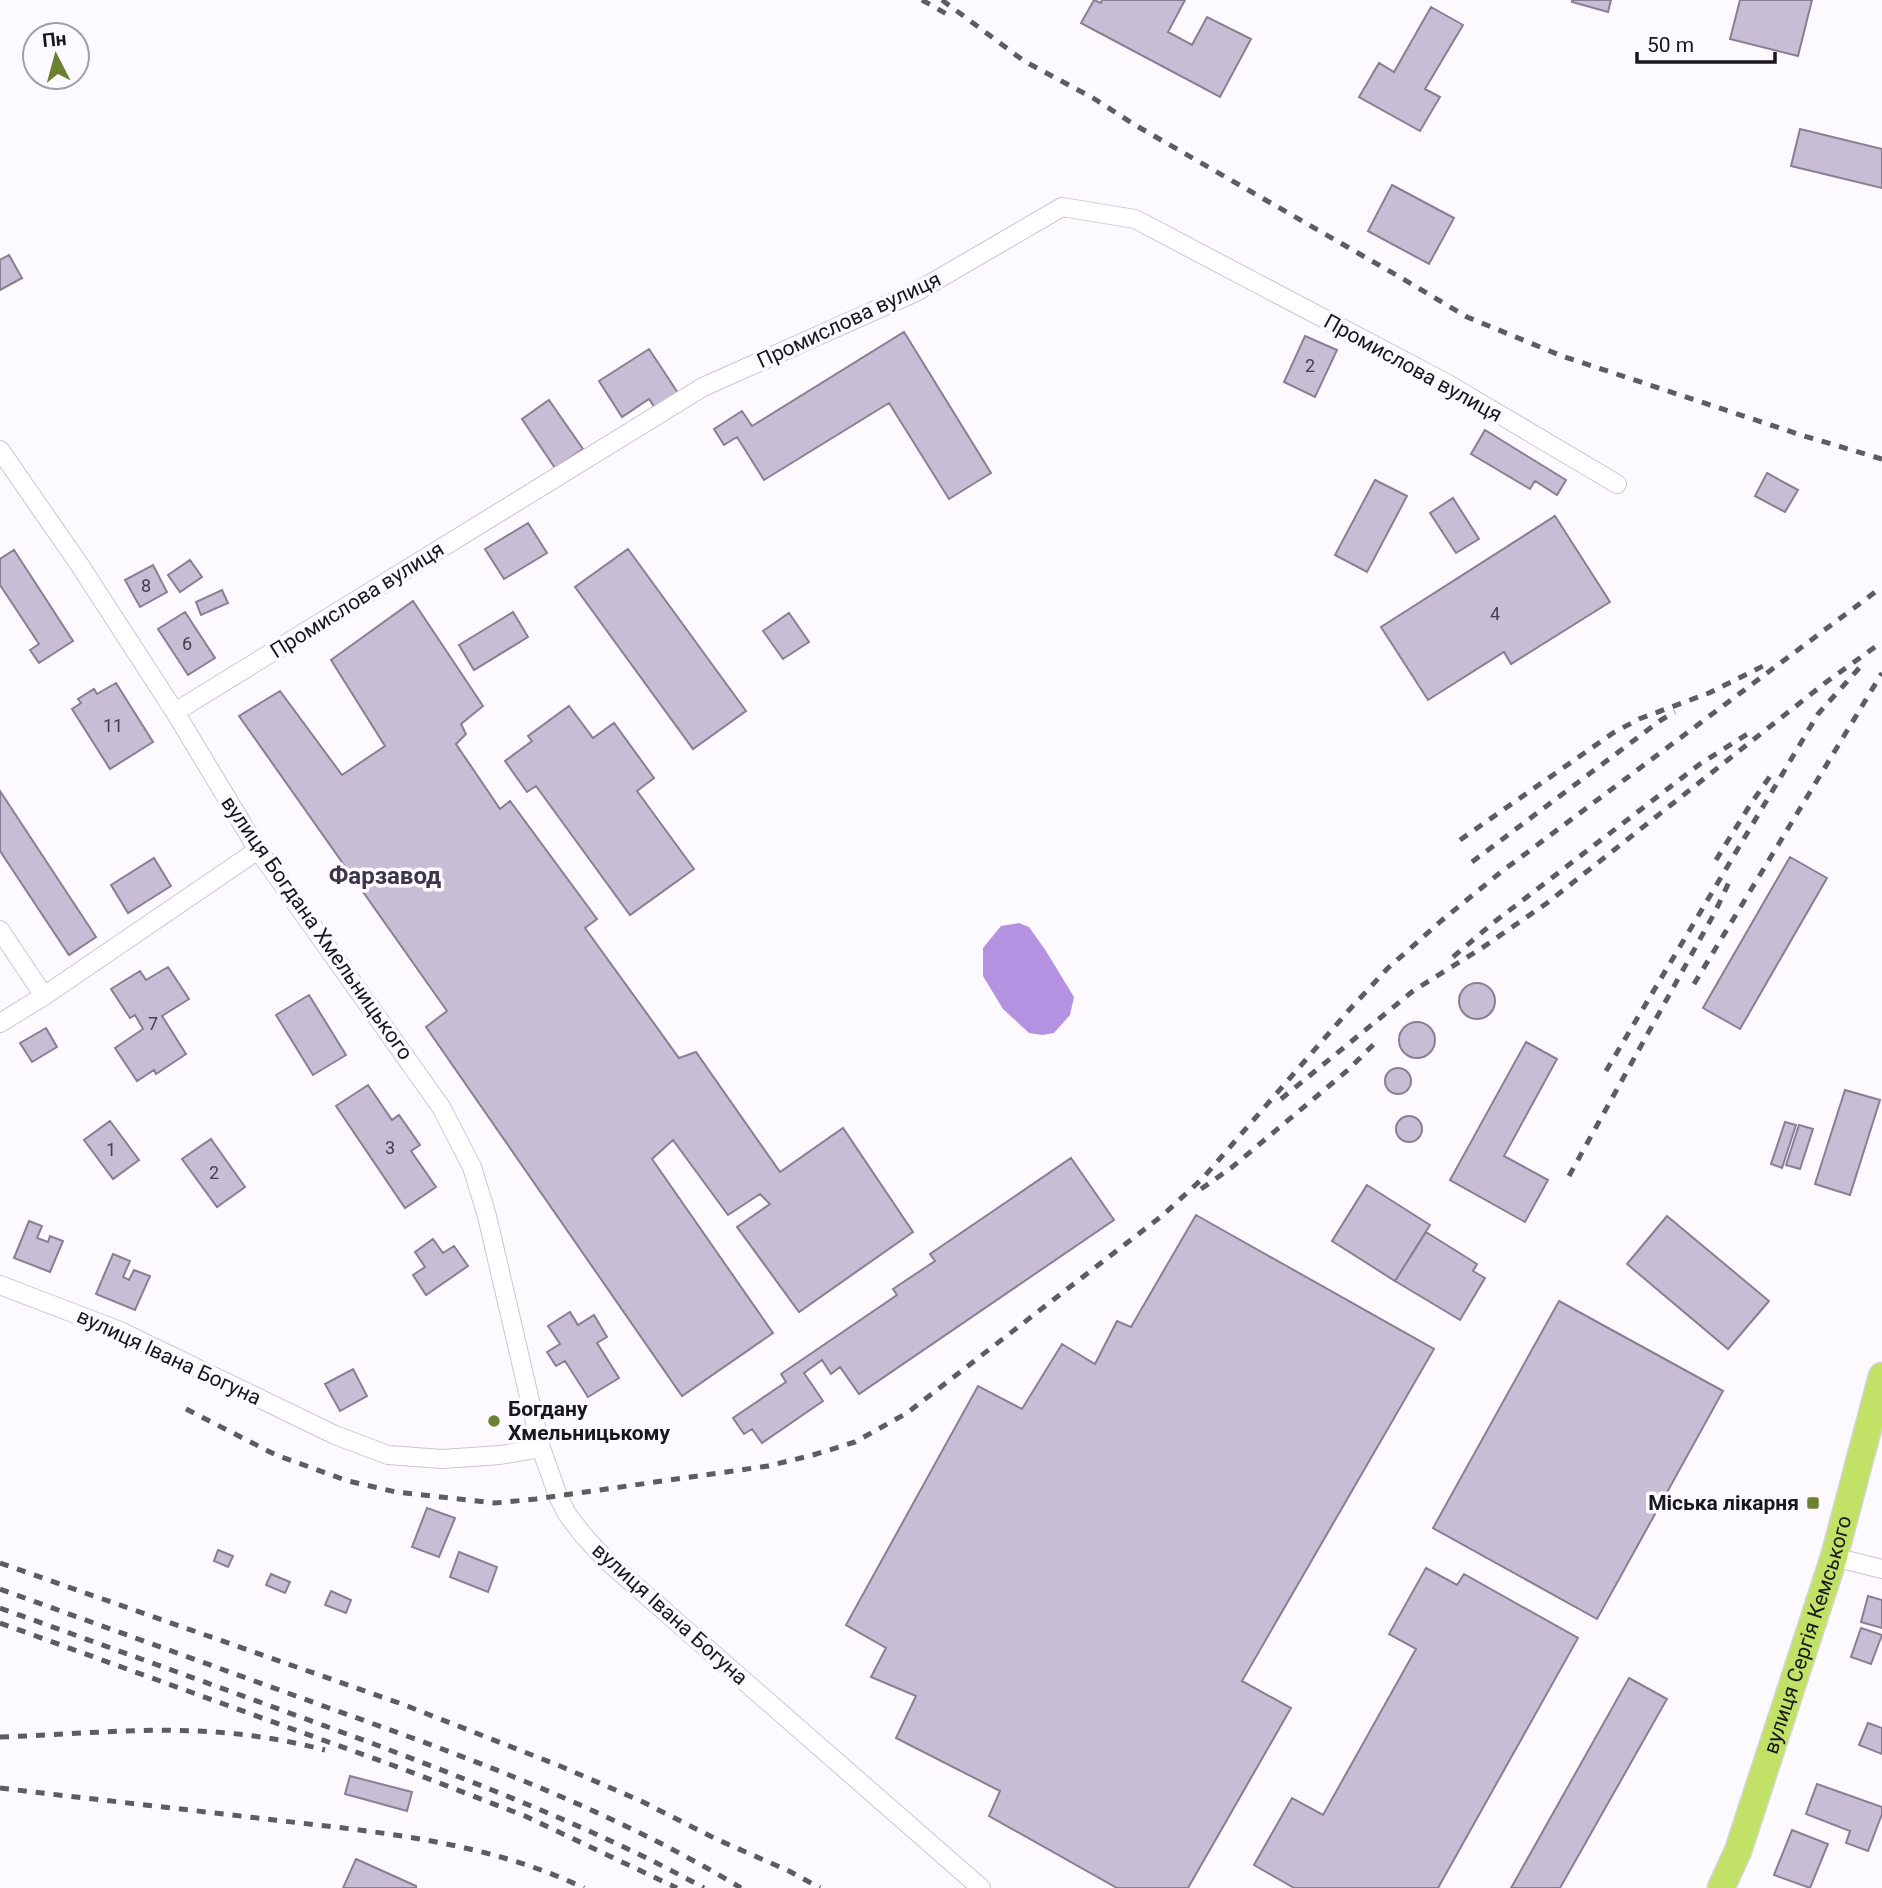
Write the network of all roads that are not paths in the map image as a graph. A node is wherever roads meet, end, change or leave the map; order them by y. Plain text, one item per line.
1 (0, 450) edge
2 (1617, 484) dead end
3 (175, 712) junction
4 (258, 850) junction
5 (0, 930) edge
6 (44, 996) junction
7 (0, 1023) edge
8 (0, 1285) edge
9 (1882, 1376) edge
10 (541, 1448) junction
11 (1835, 1556) junction
12 (1882, 1569) edge
13 (981, 1888) edge
14 (1721, 1888) edge

1 - 3 street, вулиця Богдана Хмельницького
2 - 3 street, Промислова вулиця
3 - 4 street, вулиця Богдана Хмельницького
4 - 6 street
4 - 10 street, вулиця Богдана Хмельницького
5 - 6 street
6 - 7 street
8 - 10 street, вулиця Івана Богуна
9 - 11 highway, вулиця Сергія Кемського
10 - 13 street, вулиця Івана Богуна
11 - 12 street
11 - 14 highway, вулиця Сергія Кемського

